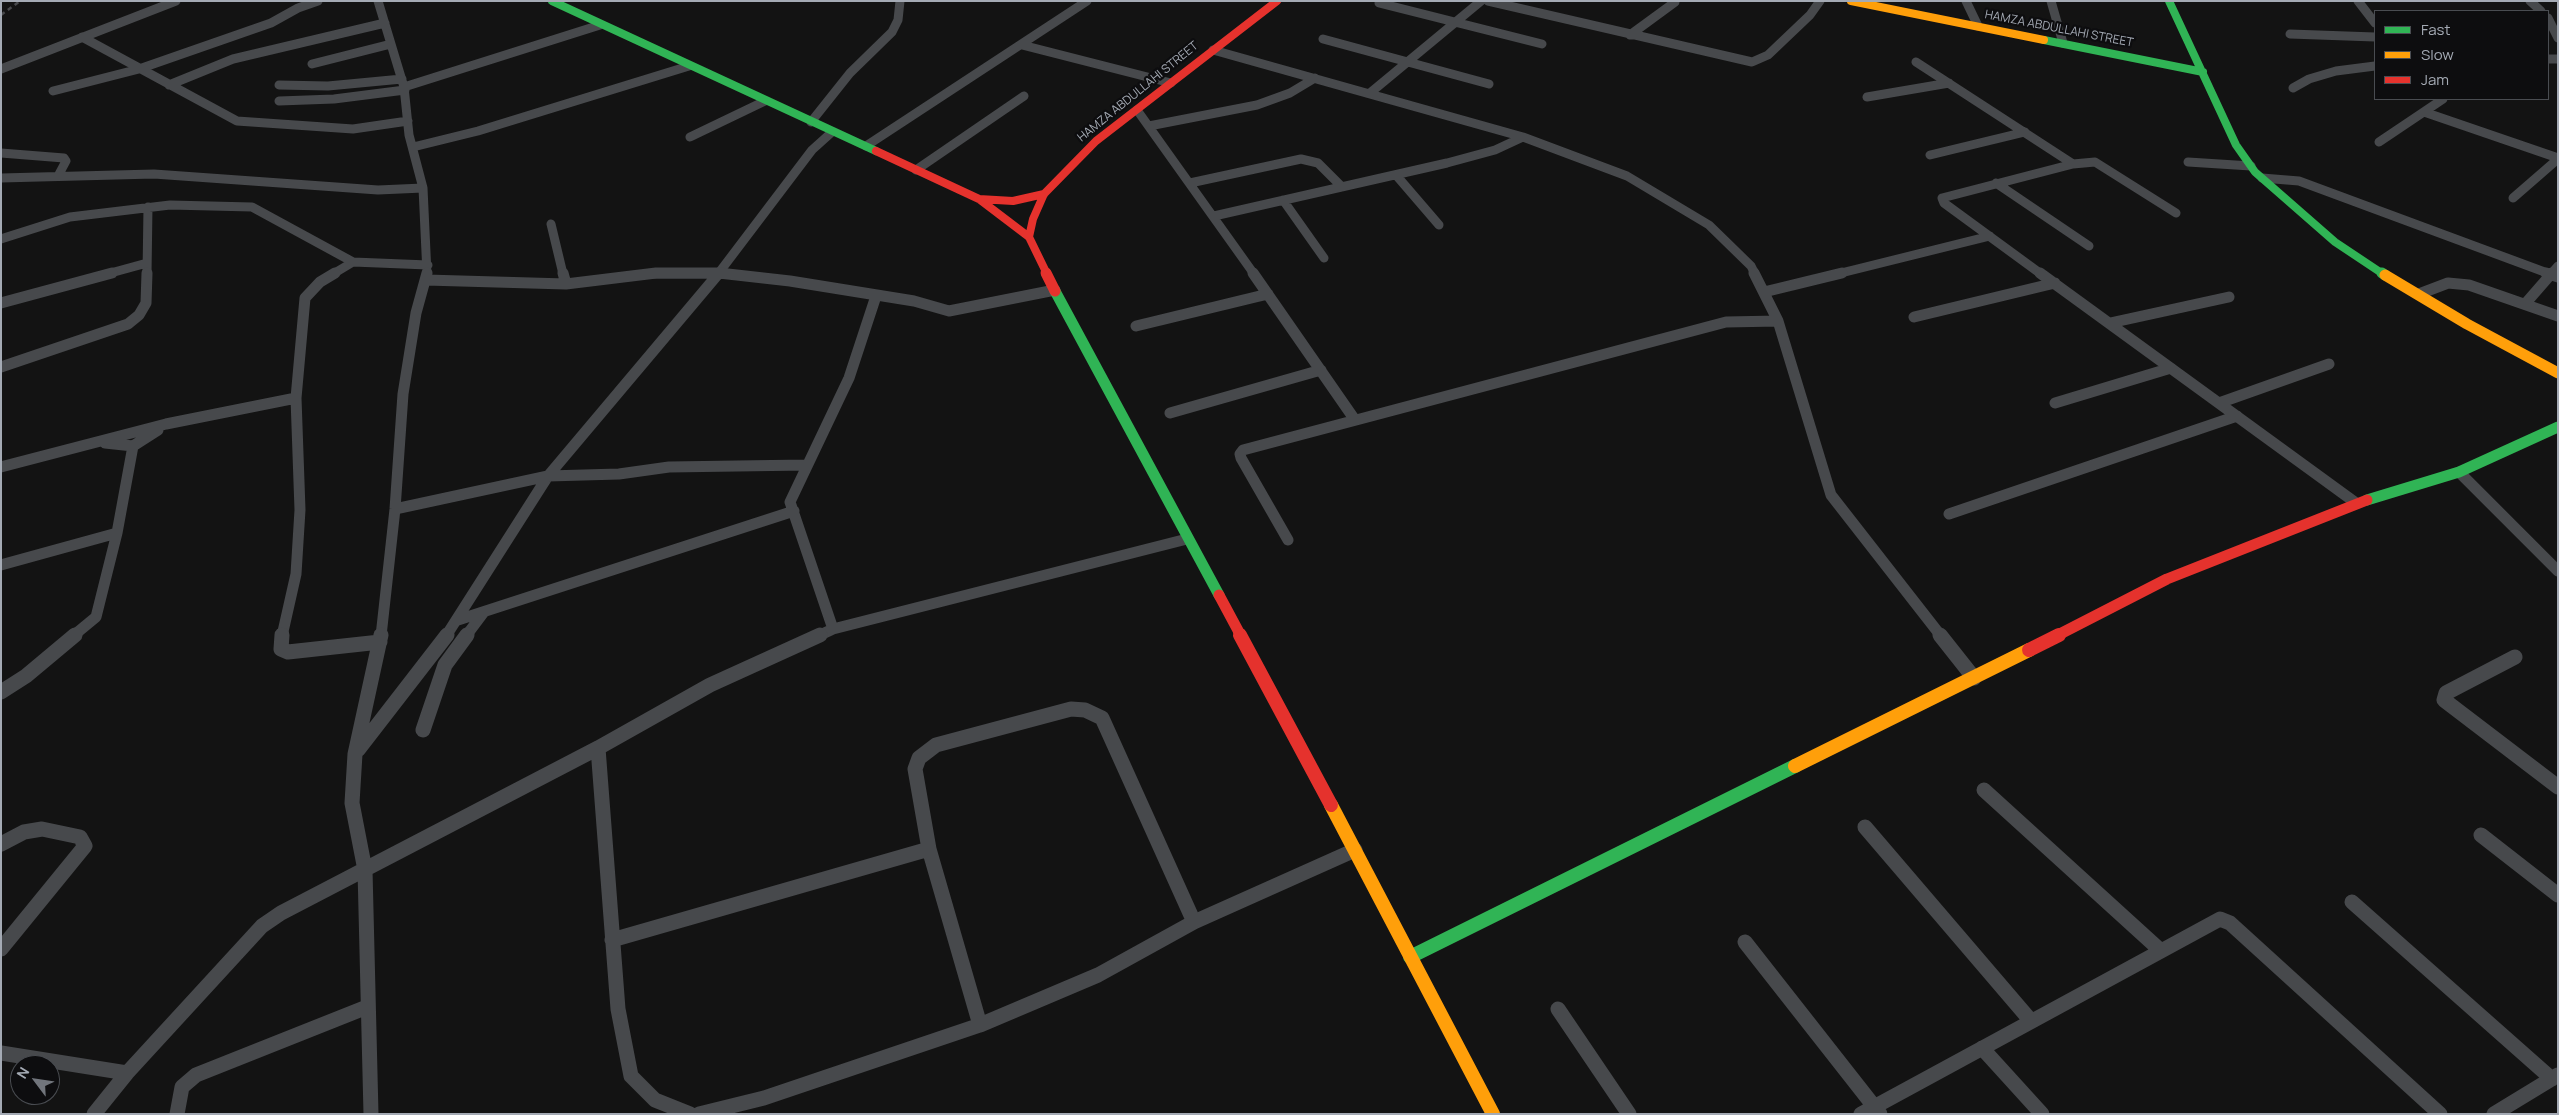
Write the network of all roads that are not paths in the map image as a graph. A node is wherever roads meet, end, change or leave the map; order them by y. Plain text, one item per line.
1 (176, 1) edge
2 (318, 1) edge
3 (378, 1) edge
4 (552, 1) edge
5 (900, 1) edge
6 (1087, 1) edge
7 (1277, 1) edge
8 (1481, 1) edge
9 (1488, 1) edge
10 (1820, 1) edge
11 (1851, 1) edge
12 (1966, 1) edge
13 (2051, 1) edge
14 (2169, 1) edge
15 (2358, 1) edge
16 (2530, 1) edge
17 (1675, 2) edge
18 (1379, 3) dead end
19 (1870, 3) edge
20 (2540, 10) edge
21 (2549, 20) edge
22 (385, 22) junction
23 (1456, 22) junction
24 (2374, 22) edge
25 (600, 25) junction
26 (1978, 26) junction
27 (2290, 34) dead end
28 (1630, 35) junction
29 (2374, 37) edge
30 (82, 38) junction
31 (2558, 38) edge
32 (1323, 39) dead end
33 (2063, 43) junction
34 (391, 44) junction
35 (1542, 44) dead end
36 (1022, 45) junction
37 (1212, 50) junction
38 (2194, 53) junction
39 (1408, 62) junction
40 (1916, 62) dead end
41 (312, 64) dead end
42 (2164, 64) junction
43 (689, 66) junction
44 (2374, 66) edge
45 (1, 68) edge
46 (139, 69) junction
47 (2203, 72) junction
48 (1315, 78) junction
49 (1171, 82) junction
50 (1949, 83) junction
51 (1489, 84) dead end
52 (169, 85) junction
53 (279, 85) dead end
54 (404, 85) junction
55 (2293, 88) dead end
56 (53, 91) dead end
57 (1370, 93) junction
58 (1024, 96) dead end
59 (1867, 97) dead end
60 (2442, 100) edge
61 (279, 101) dead end
62 (764, 101) junction
63 (1137, 110) junction
64 (2424, 112) junction
65 (408, 121) junction
66 (811, 122) junction
67 (1149, 126) junction
68 (832, 132) junction
69 (2025, 132) junction
70 (690, 137) dead end
71 (1523, 137) junction
72 (2378, 142) dead end
73 (866, 146) junction
74 (413, 147) junction
75 (1, 153) edge
76 (1930, 155) dead end
77 (2558, 158) edge
78 (2188, 162) dead end
79 (2073, 164) junction
80 (2251, 166) junction
81 (916, 170) junction
82 (1396, 175) junction
83 (58, 176) junction
84 (1, 178) edge
85 (2262, 178) junction
86 (1190, 183) junction
87 (1996, 183) junction
88 (1342, 187) junction
89 (423, 188) junction
90 (1044, 194) junction
91 (2513, 198) dead end
92 (979, 199) junction
93 (1283, 200) junction
94 (999, 202) junction
95 (148, 207) junction
96 (2176, 213) dead end
97 (1020, 216) junction
98 (1214, 216) junction
99 (551, 224) dead end
100 (1439, 225) dead end
101 (1990, 236) junction
102 (1029, 237) junction
103 (1, 239) edge
104 (2089, 246) dead end
105 (1324, 258) dead end
106 (353, 262) junction
107 (147, 263) junction
108 (428, 265) junction
109 (2558, 266) edge
110 (719, 273) junction
111 (2554, 276) edge
112 (426, 280) junction
113 (2054, 283) junction
114 (566, 284) junction
115 (1054, 290) junction
116 (1764, 292) junction
117 (1268, 294) junction
118 (2419, 294) junction
119 (876, 296) junction
120 (2229, 297) dead end
121 (1, 303) edge
122 (2525, 304) junction
123 (2558, 316) edge
124 (1914, 317) dead end
125 (1778, 321) junction
126 (2110, 323) junction
127 (1136, 326) dead end
128 (2329, 364) dead end
129 (1, 367) edge
130 (2171, 368) junction
131 (1321, 370) junction
132 (2558, 373) edge
133 (296, 398) junction
134 (2055, 403) dead end
135 (2219, 403) junction
136 (1170, 413) dead end
137 (2237, 416) junction
138 (1355, 420) junction
139 (166, 424) junction
140 (2558, 427) edge
141 (95, 442) junction
142 (133, 446) junction
143 (806, 465) junction
144 (1, 467) edge
145 (2459, 472) junction
146 (548, 476) junction
147 (2356, 503) junction
148 (395, 509) junction
149 (794, 511) junction
150 (1949, 514) dead end
151 (117, 533) junction
152 (1187, 539) junction
153 (1288, 540) dead end
154 (1, 565) edge
155 (2558, 571) edge
156 (484, 612) junction
157 (458, 620) junction
158 (833, 629) junction
159 (380, 642) junction
160 (2515, 657) dead end
161 (1974, 678) junction
162 (1, 692) edge
163 (423, 730) dead end
164 (598, 748) junction
165 (355, 754) junction
166 (2558, 788) edge
167 (1984, 790) dead end
168 (1865, 827) dead end
169 (2481, 836) dead end
170 (1, 844) edge
171 (928, 849) junction
172 (1355, 850) junction
173 (365, 870) junction
174 (2558, 895) edge
175 (2352, 902) dead end
176 (1194, 922) junction
177 (612, 940) junction
178 (1745, 942) dead end
179 (1, 948) edge
180 (2160, 950) junction
181 (1410, 957) junction
182 (367, 1007) junction
183 (1558, 1008) dead end
184 (2031, 1021) junction
185 (980, 1026) junction
186 (1982, 1048) junction
187 (1, 1053) edge
188 (127, 1073) junction
189 (2555, 1077) edge
190 (1872, 1112) edge
191 (94, 1114) edge
192 (177, 1114) edge
193 (371, 1114) edge
194 (690, 1114) edge
195 (699, 1114) edge
196 (1493, 1114) edge
197 (1629, 1114) edge
198 (2042, 1114) edge
199 (2440, 1114) edge
200 (2494, 1114) edge

1 - 30 street
2 - 46 street
3 - 22 street
4 - 25 main road
5 - 66 street
6 - 36 street
7 - 37 main road, HAMZA ABDULLAHI STREET
8 - 23 street
9 - 28 street
10 - 28 street
11 - 19 main road, HAMZA ABDULLAHI STREET
12 - 26 street
13 - 33 street
14 - 38 main road
15 - 24 street
16 - 20 street
17 - 28 street
18 - 23 street
19 - 26 main road, HAMZA ABDULLAHI STREET
21 - 31 street
22 - 34 street
22 - 52 street
23 - 35 street
23 - 39 street
25 - 43 main road
25 - 54 street
26 - 33 main road, HAMZA ABDULLAHI STREET
27 - 29 street
30 - 45 street
30 - 46 street
32 - 39 street
33 - 42 main road, HAMZA ABDULLAHI STREET
34 - 41 street
34 - 54 street
36 - 49 street
36 - 73 street
37 - 48 street
37 - 49 main road, HAMZA ABDULLAHI STREET
38 - 42 main road
38 - 47 main road
39 - 51 street
39 - 57 street
40 - 50 street
42 - 47 main road, HAMZA ABDULLAHI STREET
43 - 62 main road
43 - 74 street
44 - 55 street
46 - 52 street
46 - 56 street
47 - 80 main road
48 - 57 street
48 - 67 street
49 - 63 main road, HAMZA ABDULLAHI STREET
50 - 59 street
50 - 69 street
52 - 65 street
53 - 54 street
54 - 61 street
54 - 65 street
57 - 71 street
58 - 81 street
60 - 64 street
62 - 66 main road
62 - 70 street
63 - 67 street
63 - 90 main road, HAMZA ABDULLAHI STREET
64 - 72 street
64 - 77 street
65 - 74 street
66 - 68 main road
67 - 86 street
68 - 73 main road
68 - 110 street
69 - 76 street
69 - 79 street
71 - 82 street
71 - 116 street
73 - 81 main road
74 - 89 street
75 - 83 street
77 - 91 street
78 - 80 street
79 - 87 street
79 - 96 street
80 - 85 main road
81 - 92 main road
82 - 88 street
82 - 100 street
83 - 84 street
83 - 89 street
85 - 111 street
85 - 118 main road
86 - 88 street
86 - 98 street
87 - 101 street
87 - 104 street
88 - 93 street
89 - 108 street
90 - 94 main road
90 - 97 main road, HAMZA ABDULLAHI STREET
92 - 94 main road
92 - 97 main road
93 - 98 street
93 - 105 street
94 - 97 main road
95 - 103 street
95 - 106 street
95 - 107 street
97 - 102 main road
97 - 102 main road, HAMZA ABDULLAHI STREET
98 - 117 street
99 - 114 street
101 - 113 street
101 - 116 street
102 - 115 main road
106 - 108 street
106 - 133 street
107 - 121 street
107 - 129 street
108 - 112 street
109 - 111 street
110 - 114 street
110 - 119 street
110 - 146 street
111 - 122 street
112 - 114 street
112 - 148 street
113 - 124 street
113 - 126 street
115 - 119 street
115 - 152 main road
116 - 125 street
117 - 127 street
117 - 131 street
118 - 122 street
118 - 132 main road
119 - 143 street
120 - 126 street
122 - 123 street
125 - 138 street
125 - 161 street
126 - 130 street
128 - 135 street
130 - 134 street
130 - 135 street
131 - 136 street
131 - 138 street
133 - 139 street
133 - 159 street
135 - 137 street
137 - 147 street
137 - 150 street
138 - 153 street
139 - 141 street
139 - 142 street
140 - 145 main road
141 - 142 street
141 - 144 street
142 - 151 street
143 - 146 street
143 - 149 street
145 - 147 main road
145 - 155 street
146 - 148 street
146 - 157 street
147 - 161 main road
148 - 159 street
149 - 156 street
149 - 158 street
151 - 154 street
151 - 162 street
152 - 158 street
152 - 172 main road
156 - 157 street
156 - 163 street
157 - 165 street
158 - 164 street
159 - 165 street
160 - 166 street
161 - 181 main road
164 - 173 street
164 - 177 street
165 - 173 street
167 - 180 street
168 - 184 street
169 - 174 street
170 - 179 street
171 - 176 street
171 - 177 street
171 - 185 street
172 - 176 street
172 - 181 main road
173 - 182 street
173 - 188 street
175 - 189 street
176 - 185 street
177 - 194 street
178 - 190 street
180 - 184 street
180 - 199 street
181 - 196 main road
182 - 192 street
182 - 193 street
183 - 197 street
184 - 186 street
185 - 195 street
186 - 190 street
186 - 198 street
187 - 188 street
188 - 191 street
189 - 200 street

